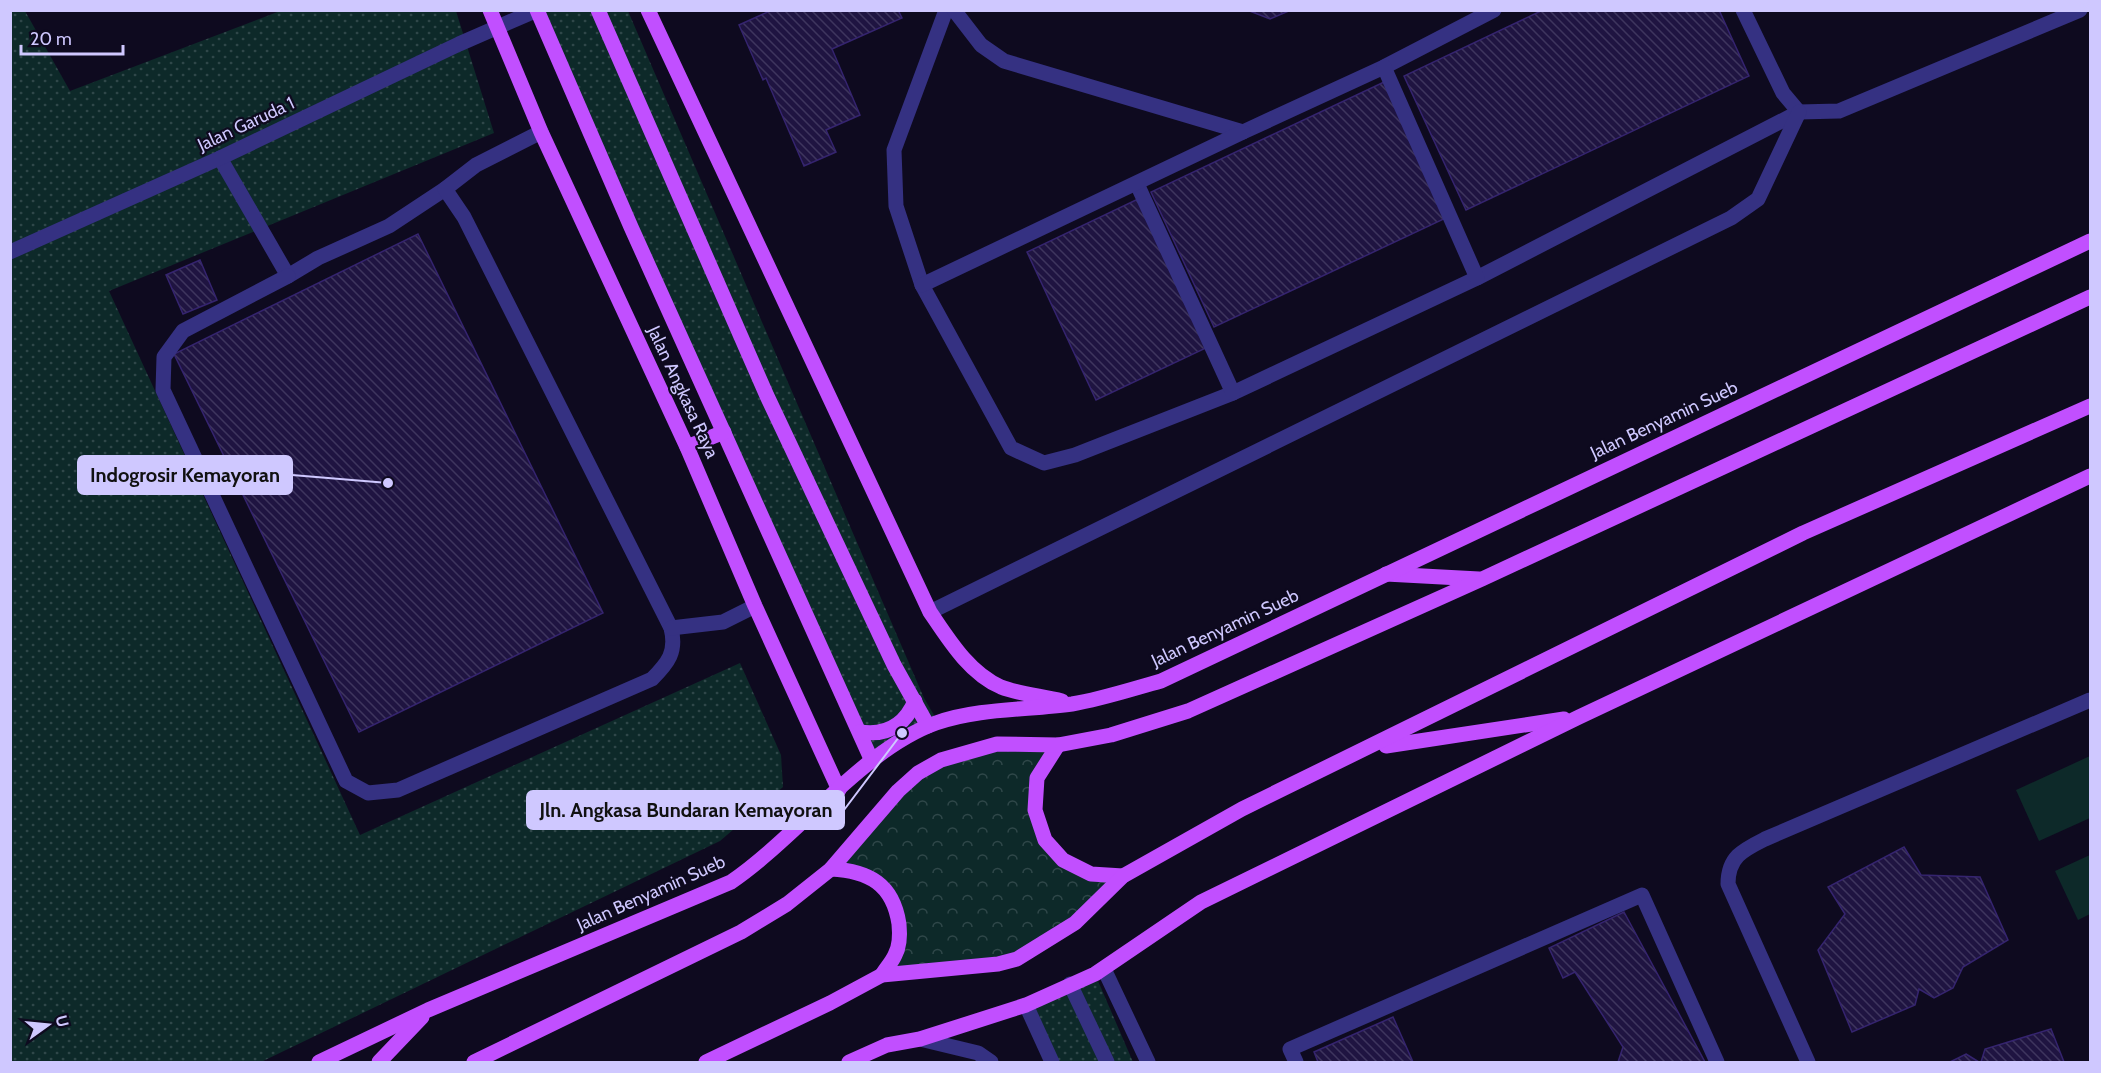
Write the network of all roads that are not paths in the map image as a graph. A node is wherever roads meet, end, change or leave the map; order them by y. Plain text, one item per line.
1 (490, 10) edge
2 (537, 10) edge
3 (598, 10) edge
4 (648, 10) edge
5 (946, 10) edge
6 (954, 10) edge
7 (1494, 10) edge
8 (1743, 10) edge
9 (2080, 10) edge
10 (496, 27) junction
11 (1384, 67) junction
12 (1799, 112) junction
13 (541, 132) junction
14 (1243, 132) junction
15 (220, 158) junction
16 (1137, 184) junction
17 (445, 189) junction
18 (2091, 242) edge
19 (10, 252) edge
20 (288, 276) junction
21 (1477, 278) junction
22 (921, 285) junction
23 (2091, 297) edge
24 (1233, 393) junction
25 (2091, 406) edge
26 (724, 432) junction
27 (687, 447) junction
28 (2091, 476) edge
29 (1383, 574) junction
30 (1482, 579) junction
31 (755, 606) junction
32 (930, 612) junction
33 (671, 628) junction
34 (2091, 700) edge
35 (915, 701) junction
36 (1074, 704) junction
37 (1579, 717) junction
38 (928, 726) junction
39 (860, 732) junction
40 (1058, 745) junction
41 (1370, 748) junction
42 (872, 761) junction
43 (839, 790) junction
44 (831, 869) junction
45 (1123, 876) junction
46 (1104, 969) junction
47 (882, 975) junction
48 (1070, 984) junction
49 (1026, 1005) junction
50 (428, 1010) junction
51 (920, 1039) junction
52 (319, 1062) edge
53 (379, 1062) edge
54 (474, 1062) edge
55 (706, 1062) edge
56 (849, 1062) edge
57 (991, 1062) edge
58 (1052, 1062) edge
59 (1107, 1062) edge
60 (1148, 1062) edge
61 (1296, 1062) edge
62 (1717, 1062) edge
63 (1808, 1062) edge

1 - 10 main road, Jalan Angkasa Raya
2 - 10 street, Jalan Garuda 1
2 - 26 main road, Jalan Angkasa Raya
3 - 35 main road
4 - 32 main road
5 - 22 street
6 - 14 street
7 - 11 street
8 - 12 street
9 - 12 street
10 - 13 main road, Jalan Angkasa Raya
10 - 15 street, Jalan Garuda 1
11 - 14 street
11 - 21 street
12 - 21 street
12 - 32 street
13 - 17 street
13 - 27 main road, Jalan Angkasa Raya
14 - 16 street
15 - 19 street, Jalan Garuda 1
15 - 20 street
16 - 22 street
16 - 24 street
17 - 20 street
17 - 33 street
18 - 29 main road, Jalan Benyamin Sueb
20 - 33 street
21 - 24 street
22 - 24 street
23 - 30 main road
25 - 41 main road
26 - 27 main road
26 - 39 main road, Jalan Angkasa Raya
27 - 31 main road, Jalan Angkasa Raya
28 - 37 main road
29 - 30 main road
29 - 36 main road, Jalan Benyamin Sueb
30 - 40 main road
31 - 33 street
31 - 43 main road, Jalan Angkasa Raya
32 - 36 main road
34 - 63 street
35 - 38 main road
35 - 39 main road
36 - 38 main road, Jalan Benyamin Sueb
37 - 41 main road
37 - 46 main road
38 - 42 main road, Jalan Benyamin Sueb
39 - 42 main road, Jalan Angkasa Raya
40 - 44 main road
40 - 45 main road
41 - 45 main road
42 - 43 main road, Jalan Benyamin Sueb
43 - 50 main road, Jalan Benyamin Sueb
44 - 47 main road
44 - 54 main road
45 - 47 main road
46 - 48 main road
46 - 60 street
47 - 55 main road
48 - 49 main road
48 - 59 street
49 - 51 main road
49 - 58 street
50 - 52 main road, Jalan Benyamin Sueb
50 - 53 main road
51 - 56 main road
51 - 57 street
61 - 62 street

